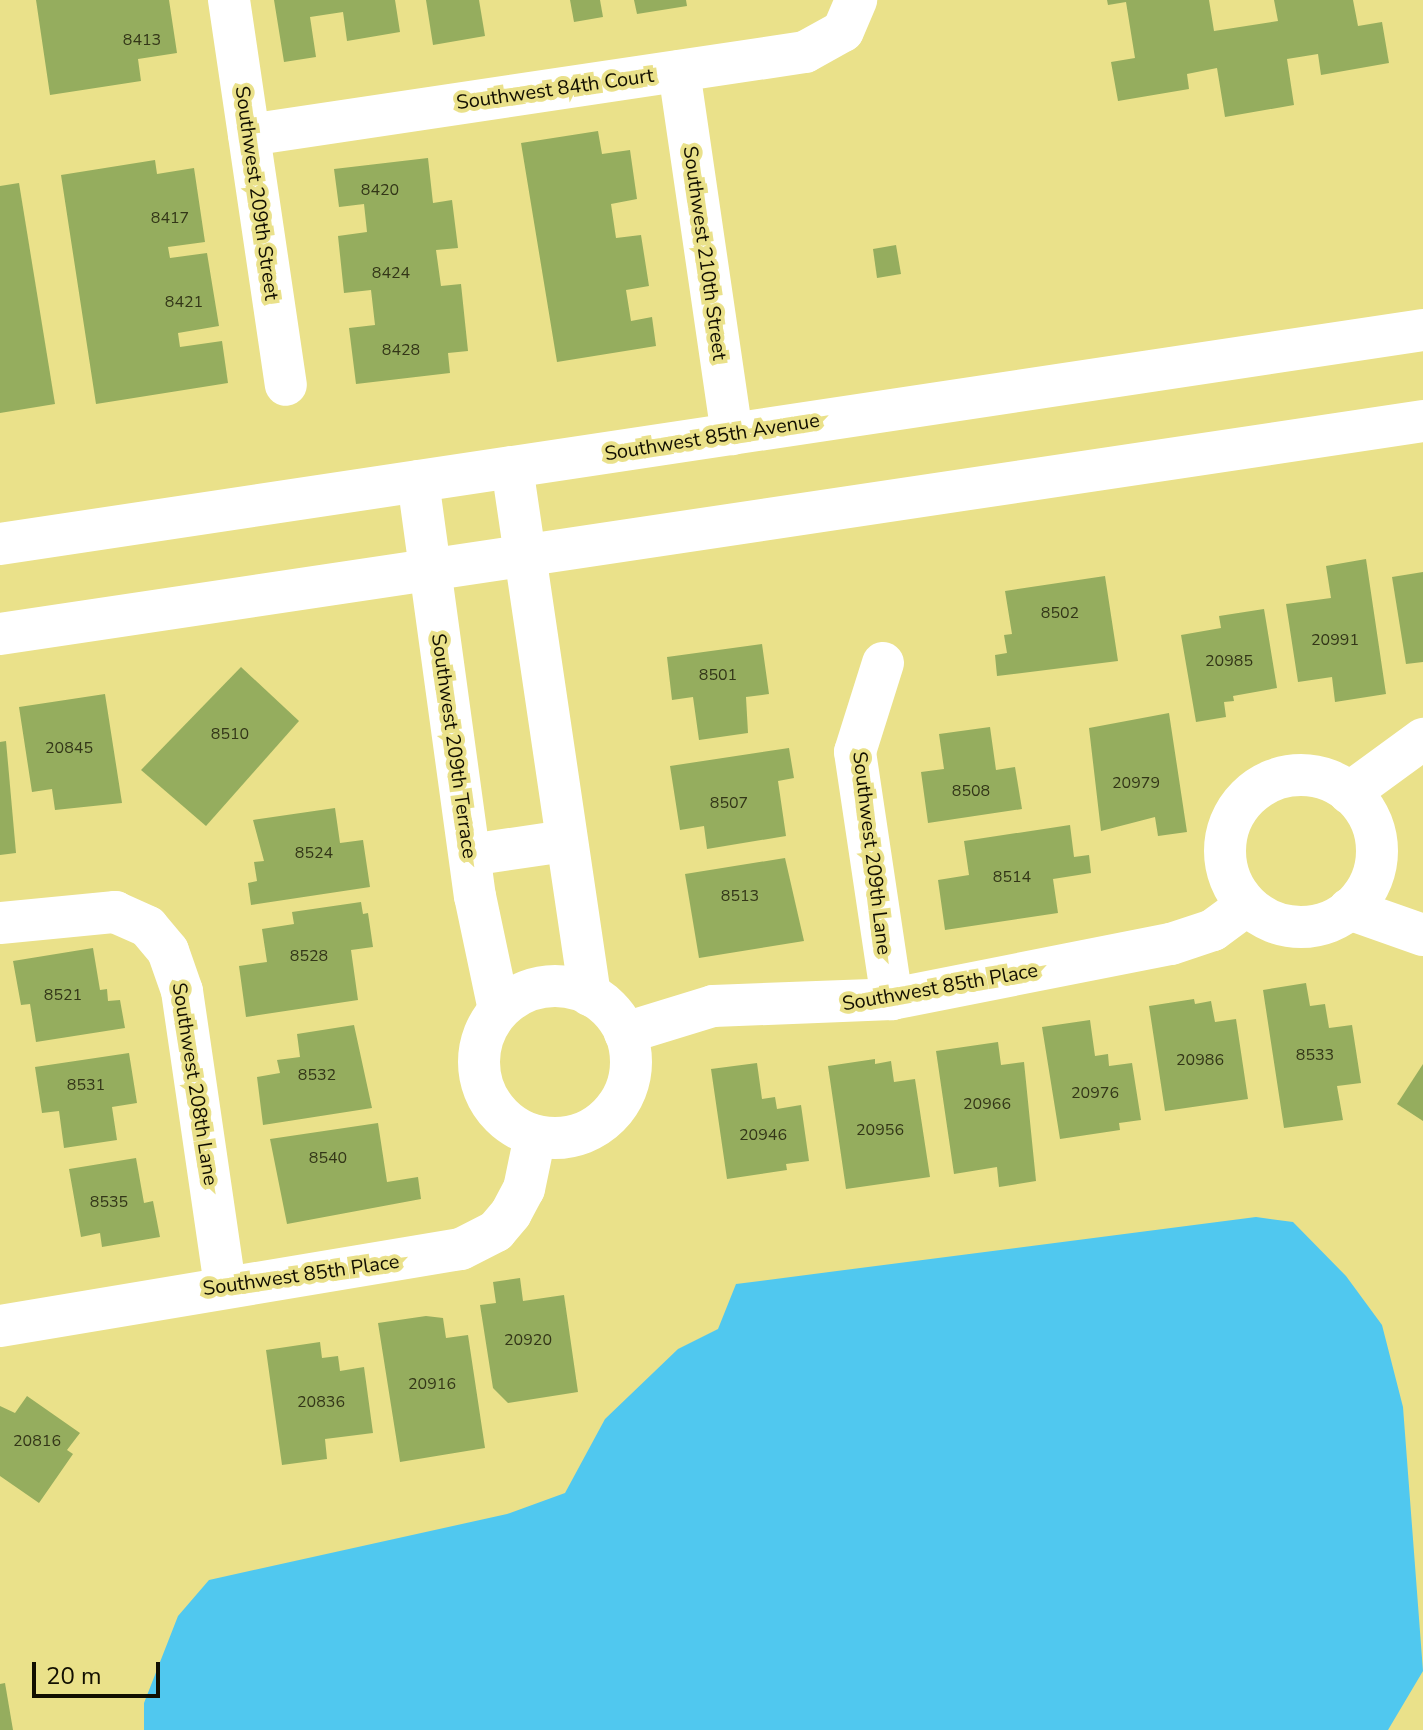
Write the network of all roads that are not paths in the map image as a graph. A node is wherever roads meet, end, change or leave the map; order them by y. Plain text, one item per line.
1 (229, 0) edge
2 (853, 10) edge
3 (679, 71) junction
4 (249, 135) junction
5 (1423, 330) edge
6 (286, 385) dead end
7 (1423, 421) edge
8 (732, 434) junction
9 (512, 467) junction
10 (418, 481) junction
11 (0, 544) edge
12 (524, 556) junction
13 (429, 570) junction
14 (0, 634) edge
15 (883, 663) dead end
16 (1423, 739) edge
17 (1349, 793) junction
18 (565, 841) junction
19 (470, 855) junction
20 (1247, 905) junction
21 (1349, 909) junction
22 (0, 923) edge
23 (1423, 935) edge
24 (590, 995) junction
25 (892, 999) junction
26 (499, 1010) junction
27 (625, 1033) junction
28 (535, 1136) junction
29 (225, 1286) junction
30 (0, 1326) edge

1 - 4 street, Southwest 209th Street
2 - 3 street, Southwest 84th Court
3 - 4 street, Southwest 84th Court
3 - 8 street, Southwest 210th Street
4 - 6 street, Southwest 209th Street
5 - 8 street, Southwest 85th Avenue
7 - 12 street
8 - 9 street, Southwest 85th Avenue
9 - 10 street, Southwest 85th Avenue
9 - 12 street
10 - 11 street, Southwest 85th Avenue
10 - 13 street, Southwest 209th Terrace
12 - 13 street
12 - 18 street
13 - 14 street
13 - 19 street, Southwest 209th Terrace
15 - 25 street, Southwest 209th Lane
16 - 17 street
17 - 20 street
17 - 21 street
18 - 19 street
18 - 24 street
19 - 26 street, Southwest 209th Terrace
20 - 21 street
20 - 25 street, Southwest 85th Place
21 - 23 street
22 - 29 street, Southwest 208th Lane
24 - 26 street
24 - 27 street
25 - 27 street, Southwest 85th Place
26 - 28 street
27 - 28 street
28 - 29 street, Southwest 85th Place
29 - 30 street, Southwest 85th Place

